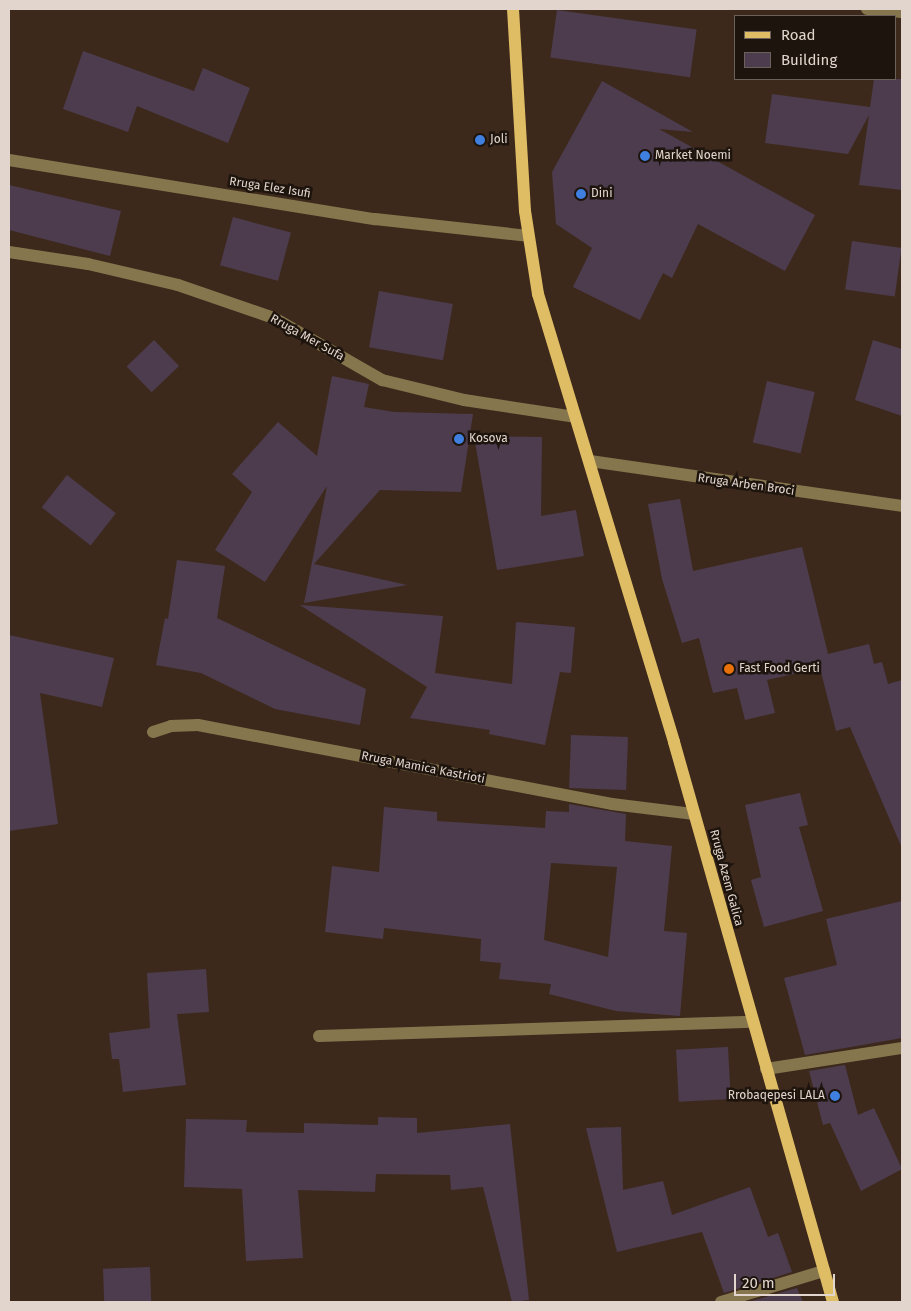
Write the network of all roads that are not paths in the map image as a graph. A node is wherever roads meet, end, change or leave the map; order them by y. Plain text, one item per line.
1 (513, 9) edge
2 (867, 9) edge
3 (902, 12) edge
4 (9, 160) edge
5 (528, 236) junction
6 (9, 252) edge
7 (575, 417) junction
8 (590, 461) junction
9 (902, 506) edge
10 (153, 732) dead end
11 (694, 814) junction
12 (752, 1022) junction
13 (319, 1036) dead end
14 (902, 1048) edge
15 (766, 1069) junction
16 (824, 1271) junction
17 (722, 1302) edge
18 (833, 1302) edge

1 - 5 main road
2 - 3 street
4 - 5 street, Rruga Elez Isufi
5 - 7 main road
6 - 7 street, Rruga Mer Sufa
7 - 8 main road
8 - 9 street, Rruga Arben Broci
8 - 11 main road, Rruga Azem Galica
10 - 11 street, Rruga Mamica Kastrioti
11 - 12 main road, Rruga Azem Galica
12 - 13 street
12 - 15 main road, Rruga Azem Galica
14 - 15 street
15 - 16 main road, Rruga Azem Galica
16 - 17 street
16 - 18 main road, Rruga Azem Galica

